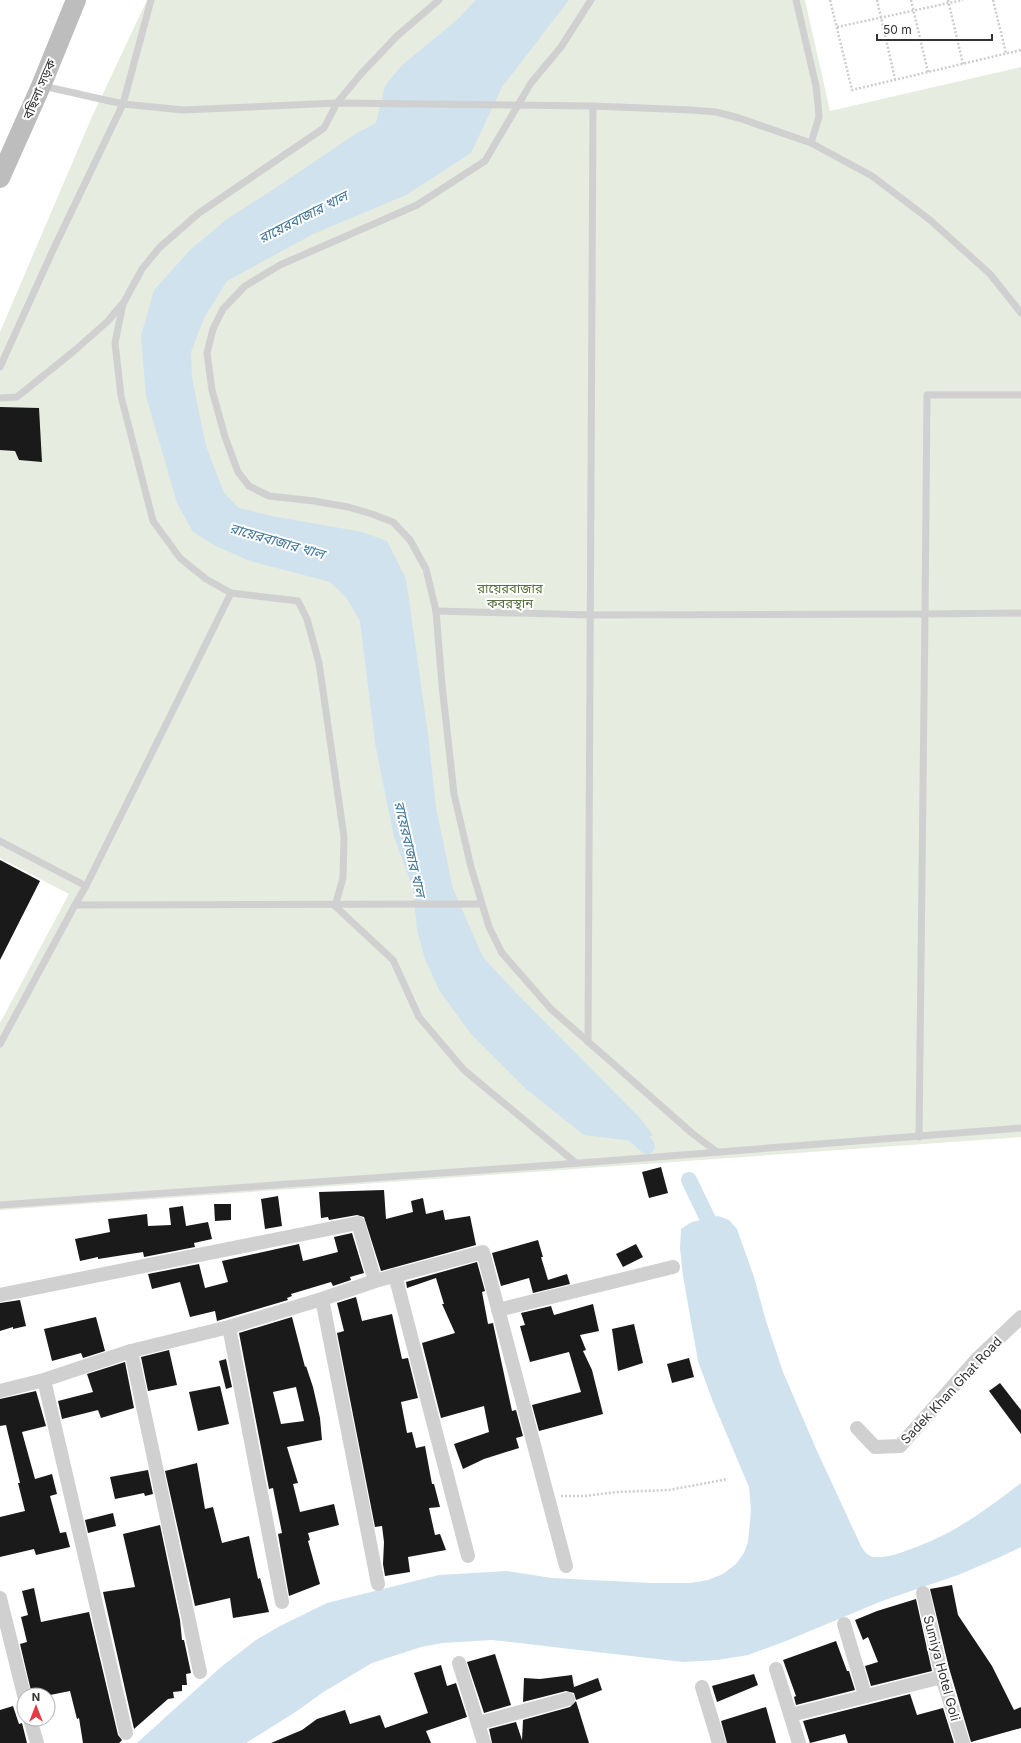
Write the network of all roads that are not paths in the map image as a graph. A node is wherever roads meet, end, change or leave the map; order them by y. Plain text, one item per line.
1 (76, 0) edge
2 (151, 0) edge
3 (439, 0) edge
4 (591, 0) edge
5 (796, 0) edge
6 (41, 86) junction
7 (337, 103) junction
8 (123, 104) junction
9 (519, 106) junction
10 (593, 106) junction
11 (811, 143) junction
12 (0, 178) edge
13 (123, 304) junction
14 (1021, 313) edge
15 (0, 367) edge
16 (1021, 395) edge
17 (0, 398) edge
18 (231, 593) junction
19 (436, 611) junction
20 (1021, 613) edge
21 (925, 614) junction
22 (591, 615) junction
23 (0, 842) edge
24 (86, 886) junction
25 (481, 904) junction
26 (75, 905) junction
27 (335, 906) junction
28 (588, 1042) junction
29 (0, 1044) edge
30 (1021, 1128) edge
31 (919, 1137) junction
32 (717, 1152) junction
33 (576, 1163) junction
34 (0, 1205) edge
35 (673, 1267) dead end
36 (395, 1275) junction
37 (375, 1281) junction
38 (0, 1295) edge
39 (322, 1299) junction
40 (498, 1310) junction
41 (1021, 1317) edge
42 (229, 1327) junction
43 (131, 1351) junction
44 (44, 1380) junction
45 (0, 1391) edge
46 (857, 1428) dead end
47 (468, 1556) dead end
48 (566, 1566) dead end
49 (378, 1584) dead end
50 (923, 1593) dead end
51 (0, 1598) edge
52 (282, 1602) dead end
53 (844, 1624) dead end
54 (459, 1663) dead end
55 (776, 1669) dead end
56 (200, 1672) dead end
57 (942, 1677) junction
58 (22, 1687) edge
59 (702, 1687) dead end
60 (865, 1695) junction
61 (568, 1699) dead end
62 (791, 1715) junction
63 (479, 1723) junction
64 (33, 1727) edge
65 (126, 1734) dead end
66 (38, 1743) edge
67 (484, 1743) edge
68 (719, 1743) edge
69 (799, 1743) edge
70 (963, 1743) edge

1 - 6 main road, বছিলা সড়ক
2 - 8 lane
3 - 7 lane
4 - 9 lane
5 - 11 lane
6 - 8 lane
6 - 12 main road, বছিলা সড়ক
7 - 8 lane
7 - 9 lane
7 - 13 lane
8 - 15 lane
9 - 10 lane
9 - 19 lane
10 - 11 lane
10 - 22 lane
11 - 14 lane
13 - 17 lane
13 - 18 lane
16 - 21 lane
18 - 24 lane
18 - 27 lane
19 - 22 lane
19 - 25 lane
20 - 21 lane
21 - 22 lane
21 - 31 lane
22 - 28 lane
23 - 24 lane
24 - 26 lane
25 - 27 lane
25 - 28 lane
26 - 27 lane
26 - 29 lane
27 - 33 lane
28 - 32 lane
30 - 31 lane
31 - 32 lane
32 - 33 lane
33 - 34 lane
35 - 40 street
36 - 37 street
36 - 40 street
36 - 47 street
37 - 38 street
37 - 39 street
39 - 42 street
39 - 49 street
40 - 48 street
41 - 46 street, Sadek Khan Ghat Road
42 - 43 street
42 - 52 street
43 - 44 street
43 - 56 street
44 - 45 street
44 - 65 street
50 - 57 street, Sumiya Hotel Goli
51 - 58 street
53 - 60 street
54 - 63 street
55 - 62 street
57 - 60 street
57 - 70 street, Sumiya Hotel Goli
59 - 68 street
60 - 62 street
61 - 63 street
62 - 69 street
63 - 67 street
64 - 66 street

